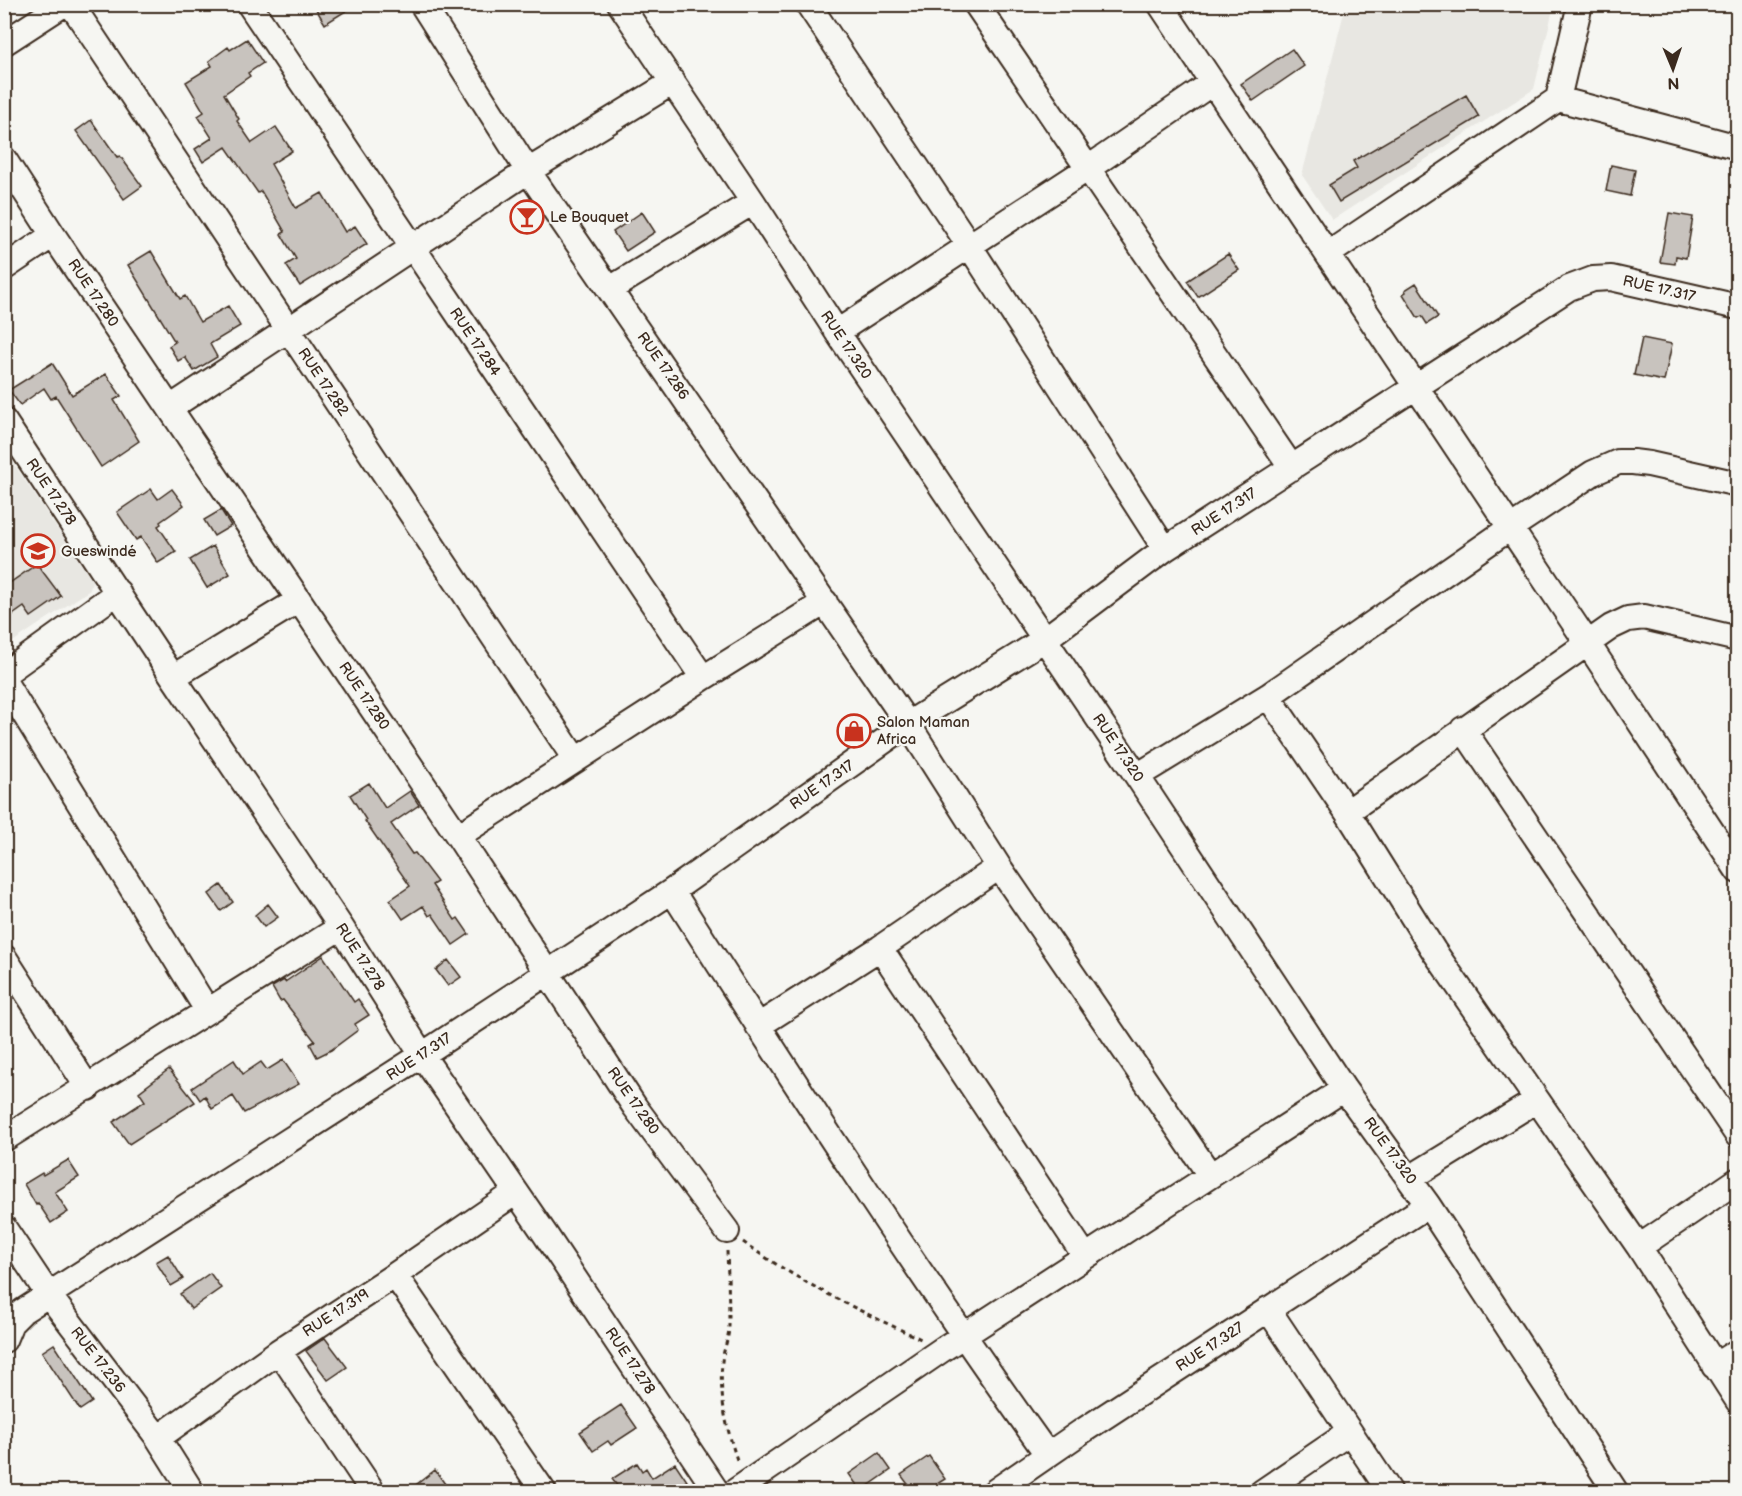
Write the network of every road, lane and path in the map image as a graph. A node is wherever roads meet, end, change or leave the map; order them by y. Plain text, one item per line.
1 (64, 4) edge
2 (71, 4) edge
3 (249, 4) edge
4 (422, 4) edge
5 (620, 4) edge
6 (808, 4) edge
7 (976, 4) edge
8 (1160, 4) edge
9 (1580, 4) edge
10 (4, 43) edge
11 (673, 82) junction
12 (1212, 83) junction
13 (1558, 99) junction
14 (1737, 147) edge
15 (4, 159) edge
16 (1087, 169) junction
17 (528, 171) junction
18 (753, 202) junction
19 (54, 235) junction
20 (969, 245) junction
21 (411, 248) junction
22 (1328, 254) junction
23 (4, 268) edge
24 (609, 289) junction
25 (1737, 307) edge
26 (289, 330) junction
27 (837, 332) junction
28 (1415, 386) junction
29 (170, 408) junction
30 (4, 421) edge
31 (1292, 468) junction
32 (1737, 484) edge
33 (1510, 528) junction
34 (1165, 549) junction
35 (118, 592) junction
36 (299, 600) junction
37 (825, 602) junction
38 (1044, 639) junction
39 (1737, 639) edge
40 (1588, 644) junction
41 (4, 674) edge
42 (173, 677) junction
43 (703, 678) junction
44 (4, 681) edge
45 (1268, 696) junction
46 (908, 724) junction
47 (1462, 729) junction
48 (576, 759) junction
49 (1137, 776) junction
50 (1347, 812) junction
51 (458, 836) junction
52 (999, 867) junction
53 (1737, 871) edge
54 (672, 891) junction
55 (341, 927) junction
56 (880, 948) junction
57 (4, 957) edge
58 (547, 974) junction
59 (207, 1010) junction
60 (758, 1026) junction
61 (422, 1055) junction
62 (88, 1088) junction
63 (1344, 1089) junction
64 (1537, 1100) junction
65 (1737, 1136) edge
66 (4, 1139) edge
67 (1210, 1175) junction
68 (1410, 1178) junction
69 (1737, 1180) edge
70 (516, 1192) junction
71 (1428, 1205) junction
72 (4, 1228) edge
73 (727, 1231) junction
74 (1639, 1247) junction
75 (1084, 1256) junction
76 (395, 1275) junction
77 (48, 1294) junction
78 (1268, 1309) junction
79 (4, 1340) edge
80 (953, 1343) junction
81 (279, 1351) junction
82 (1737, 1351) edge
83 (1714, 1366) junction
84 (1737, 1401) edge
85 (1350, 1432) junction
86 (158, 1438) junction
87 (1047, 1454) junction
88 (740, 1488) edge
89 (192, 1491) edge
90 (373, 1491) edge
91 (544, 1491) edge
92 (717, 1491) edge
93 (994, 1491) edge
94 (1262, 1491) edge
95 (1390, 1491) edge
96 (1616, 1491) edge

1 - 10 street
2 - 26 street, RUE 17.282
3 - 21 street, RUE 17.284
4 - 17 street, RUE 17.286
5 - 11 street, RUE 17.320
6 - 20 street
7 - 16 street
8 - 12 street
9 - 13 street
11 - 17 street
11 - 18 street, RUE 17.320
12 - 16 street
12 - 22 street
13 - 14 street
13 - 22 street
15 - 19 street, RUE 17.280
16 - 20 street
16 - 31 street
17 - 21 street
17 - 24 street, RUE 17.286
18 - 24 street
18 - 27 street, RUE 17.320
19 - 23 street
19 - 29 street, RUE 17.280
20 - 27 street
20 - 34 street
21 - 26 street
21 - 43 street, RUE 17.284
22 - 28 street
24 - 37 street, RUE 17.286
25 - 28 street, RUE 17.317
26 - 29 street
26 - 48 street, RUE 17.282
27 - 38 street, RUE 17.320
28 - 31 street, RUE 17.317
28 - 33 street
29 - 36 street, RUE 17.280
30 - 35 street, RUE 17.278
31 - 34 street, RUE 17.317
32 - 33 street
33 - 40 street
33 - 45 street
34 - 38 street, RUE 17.317
35 - 41 street
35 - 42 street, RUE 17.278
36 - 42 street
36 - 51 street, RUE 17.280
37 - 43 street
37 - 46 street, RUE 17.286
38 - 46 street, RUE 17.317
38 - 49 street, RUE 17.320
39 - 40 street
40 - 47 street
40 - 53 street
42 - 55 street, RUE 17.278
43 - 48 street
44 - 59 street
45 - 49 street
45 - 50 street
46 - 52 street, RUE 17.286
46 - 54 street, RUE 17.317
47 - 50 street
47 - 65 street
48 - 51 street
49 - 63 street, RUE 17.320
50 - 64 street
51 - 58 street, RUE 17.280
52 - 56 street
52 - 67 street, RUE 17.286
54 - 58 street, RUE 17.317
54 - 60 street
55 - 59 street
55 - 61 street, RUE 17.278
56 - 60 street
56 - 75 street
57 - 62 street
58 - 61 street, RUE 17.317
58 - 73 street, RUE 17.280
59 - 62 street
60 - 80 street
61 - 70 street, RUE 17.278
61 - 77 street, RUE 17.317
62 - 66 street
63 - 67 street
63 - 68 street, RUE 17.320
64 - 68 street
64 - 74 street
67 - 75 street
68 - 71 street, RUE 17.320
69 - 74 street
70 - 76 street, RUE 17.319
70 - 92 street, RUE 17.278
71 - 78 street, RUE 17.327
71 - 96 street, RUE 17.320
72 - 77 street, RUE 17.236
73 - 80 path
73 - 88 path
74 - 83 street
75 - 80 street
76 - 81 street, RUE 17.319
76 - 91 street
77 - 79 street, RUE 17.317
77 - 86 street, RUE 17.236
78 - 85 street
78 - 87 street, RUE 17.327
80 - 87 street
80 - 88 street
81 - 86 street, RUE 17.319
81 - 90 street
82 - 83 street
83 - 84 street
85 - 94 street
85 - 95 street
86 - 89 street, RUE 17.236
87 - 93 street, RUE 17.327

